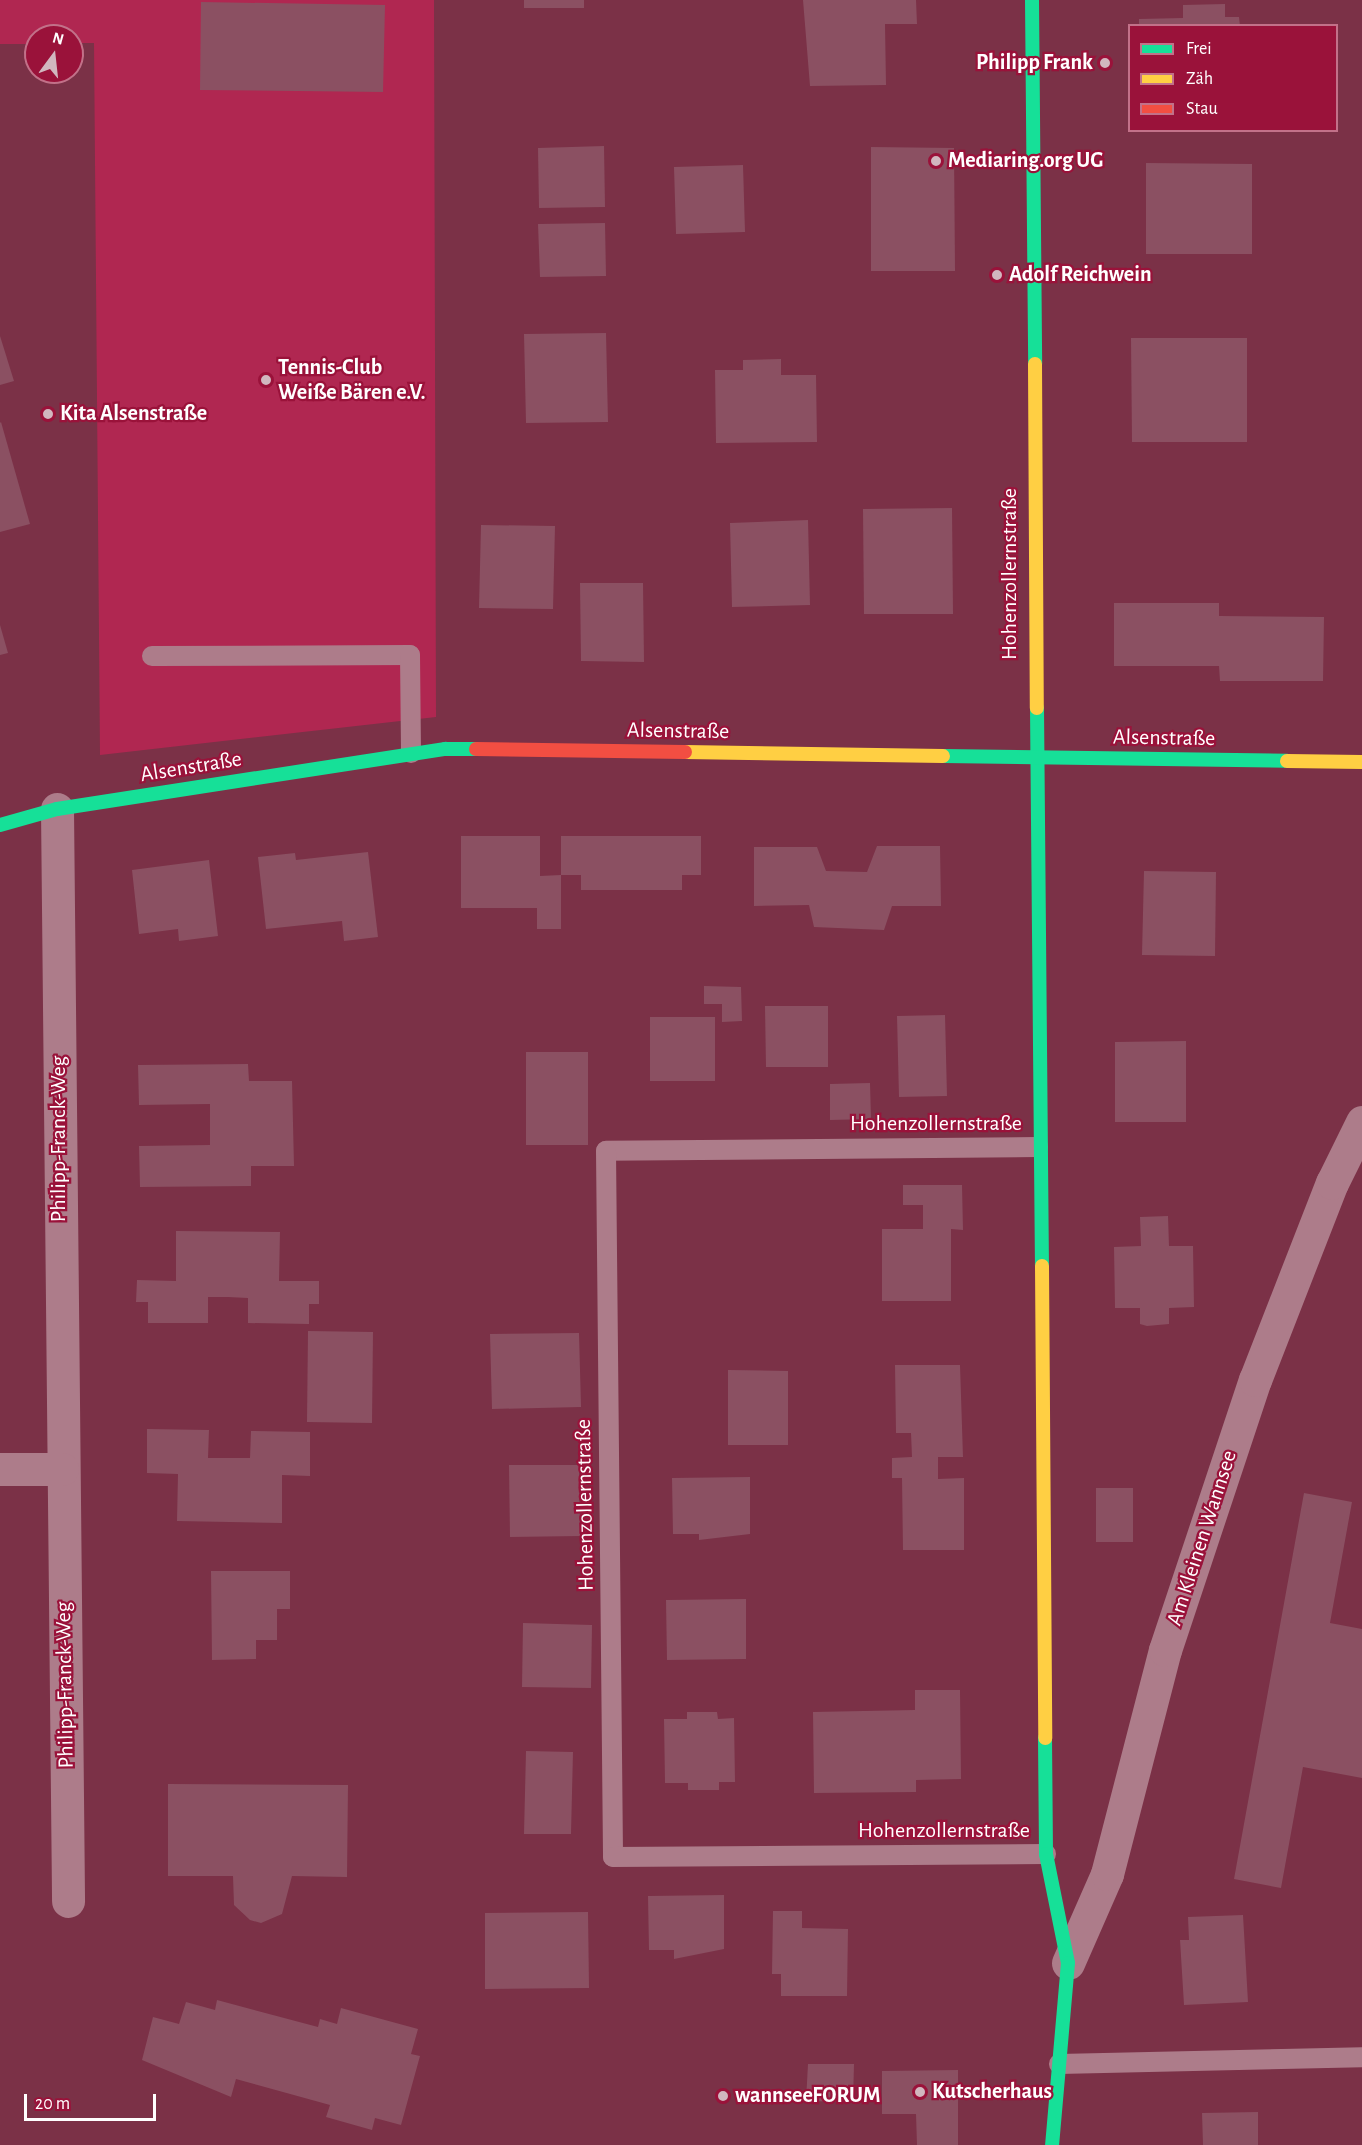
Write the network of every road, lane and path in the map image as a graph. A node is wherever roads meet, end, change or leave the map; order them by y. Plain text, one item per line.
1 (1032, 0) edge
2 (152, 656) dead end
3 (411, 753) junction
4 (1034, 757) junction
5 (1362, 762) edge
6 (57, 809) junction
7 (0, 825) edge
8 (1362, 1122) edge
9 (1038, 1147) junction
10 (0, 1469) edge
11 (62, 1469) junction
12 (1046, 1854) junction
13 (68, 1901) dead end
14 (1068, 1963) junction
15 (1362, 2057) edge
16 (1059, 2064) junction
17 (1052, 2145) edge

1 - 4 street, Hohenzollernstraße
2 - 3 lane
3 - 4 street, Alsenstraße
3 - 6 street, Alsenstraße
4 - 5 street, Alsenstraße
4 - 9 street, Hohenzollernstraße
6 - 7 street, Alsenstraße
6 - 11 street, Philipp-Franck-Weg
8 - 14 street, Am Kleinen Wannsee
9 - 12 street, Hohenzollernstraße
9 - 12 lane, Hohenzollernstraße
10 - 11 street
11 - 13 street, Philipp-Franck-Weg
12 - 14 street, Hohenzollernstraße
14 - 16 street, Hohenzollernstraße
15 - 16 lane
16 - 17 street, Hohenzollernstraße

